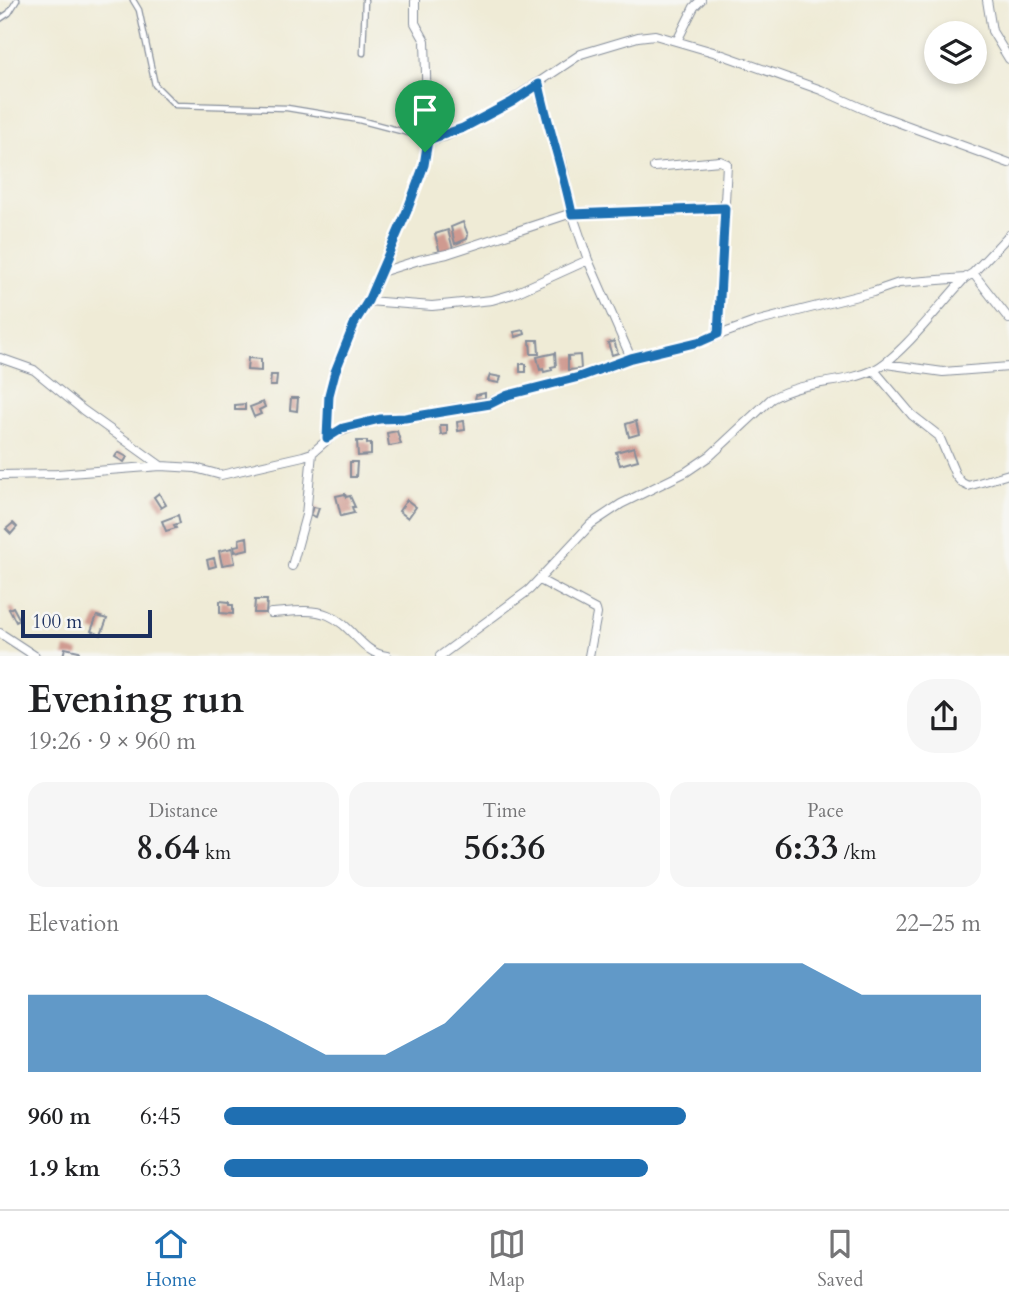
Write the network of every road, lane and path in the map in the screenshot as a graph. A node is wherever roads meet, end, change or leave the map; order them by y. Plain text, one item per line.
1 (17, 0) edge
2 (132, 0) edge
3 (365, 0) edge
4 (415, 0) edge
5 (701, 0) edge
6 (987, 0) edge
7 (0, 19) edge
8 (677, 41) junction
9 (363, 53) dead end
10 (1009, 59) edge
11 (539, 84) junction
12 (427, 138) junction
13 (1009, 163) edge
14 (654, 167) dead end
15 (725, 208) junction
16 (572, 214) junction
17 (1009, 235) edge
18 (589, 260) junction
19 (381, 272) junction
20 (969, 276) junction
21 (368, 301) junction
22 (1009, 319) edge
23 (718, 334) junction
24 (0, 358) edge
25 (631, 358) junction
26 (886, 364) junction
27 (1009, 367) edge
28 (874, 370) junction
29 (327, 438) junction
30 (312, 453) junction
31 (161, 466) junction
32 (1009, 474) edge
33 (0, 475) edge
34 (292, 566) dead end
35 (540, 580) junction
36 (271, 613) dead end
37 (0, 633) edge
38 (35, 656) edge
39 (387, 656) edge
40 (440, 656) edge
41 (589, 656) edge

1 - 7 lane
2 - 12 lane
3 - 9 lane
4 - 12 street
5 - 8 street
6 - 10 street
8 - 11 street
8 - 13 street
11 - 12 street
11 - 16 street
12 - 19 street
14 - 15 street
15 - 16 street
15 - 23 street
16 - 18 street
16 - 19 street
17 - 20 street
18 - 21 street
18 - 25 street
19 - 21 street
20 - 22 street
20 - 23 street
20 - 26 street
21 - 29 street
23 - 25 street
24 - 31 street
25 - 29 street
26 - 27 street
26 - 28 street
28 - 32 street
28 - 35 street
29 - 30 street
30 - 31 street
30 - 34 street
31 - 33 street
35 - 40 street
35 - 41 street
36 - 39 street
37 - 38 street

